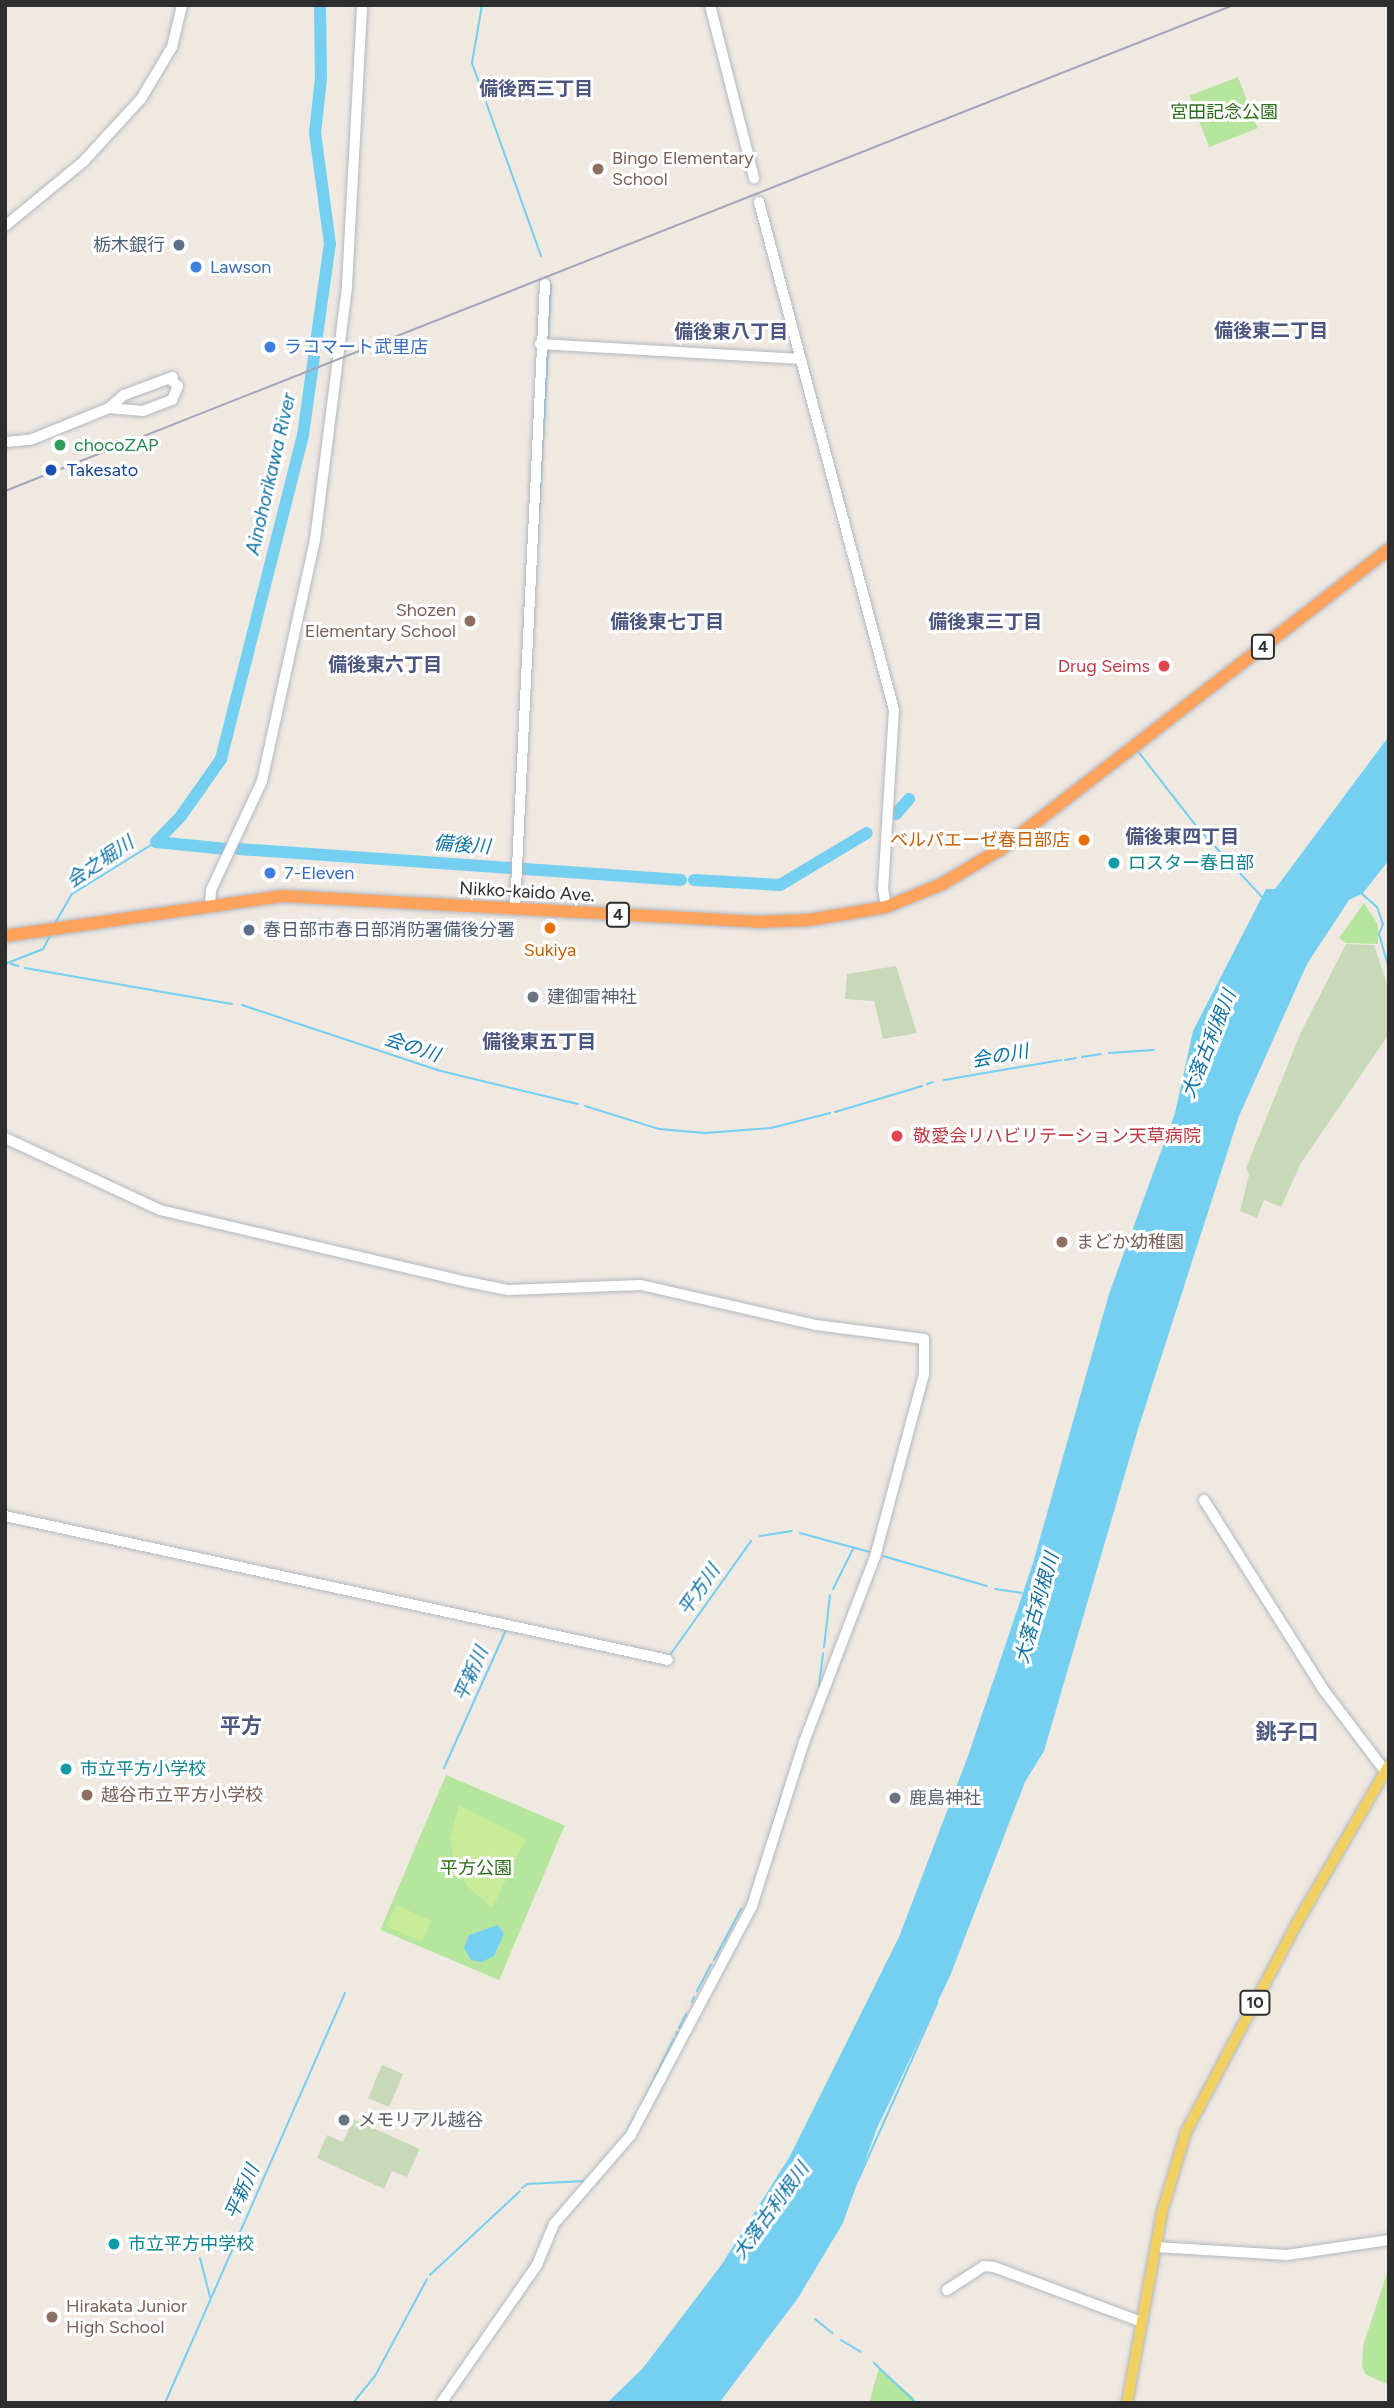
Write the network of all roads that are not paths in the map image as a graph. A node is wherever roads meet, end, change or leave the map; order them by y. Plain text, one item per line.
1 (182, 5) edge
2 (362, 5) edge
3 (710, 5) edge
4 (754, 178) dead end
5 (759, 202) dead end
6 (5, 226) edge
7 (545, 284) dead end
8 (540, 344) junction
9 (801, 359) junction
10 (109, 408) junction
11 (5, 442) edge
12 (1389, 549) edge
13 (210, 904) junction
14 (886, 907) junction
15 (515, 909) junction
16 (5, 936) edge
17 (5, 1138) edge
18 (1204, 1500) dead end
19 (5, 1517) edge
20 (668, 1660) dead end
21 (1387, 1768) edge
22 (1389, 2240) edge
23 (1156, 2247) junction
24 (947, 2290) dead end
25 (1142, 2322) junction
26 (441, 2403) edge
27 (1127, 2403) edge

1 - 6 street
2 - 13 street
3 - 4 street
5 - 9 street
7 - 8 street
8 - 9 street
8 - 15 street
9 - 14 street
10 - 10 street
10 - 11 street
12 - 14 highway, Nikko-kaido Ave. / 4
13 - 15 highway, Nikko-kaido Ave. / 4
13 - 16 highway, Nikko-kaido Ave. / 4
14 - 15 highway, Nikko-kaido Ave. / 4
17 - 26 street
18 - 21 street
19 - 20 street
21 - 23 main road, 10
22 - 23 street
23 - 25 main road, 10
24 - 25 street
25 - 27 main road, 10

